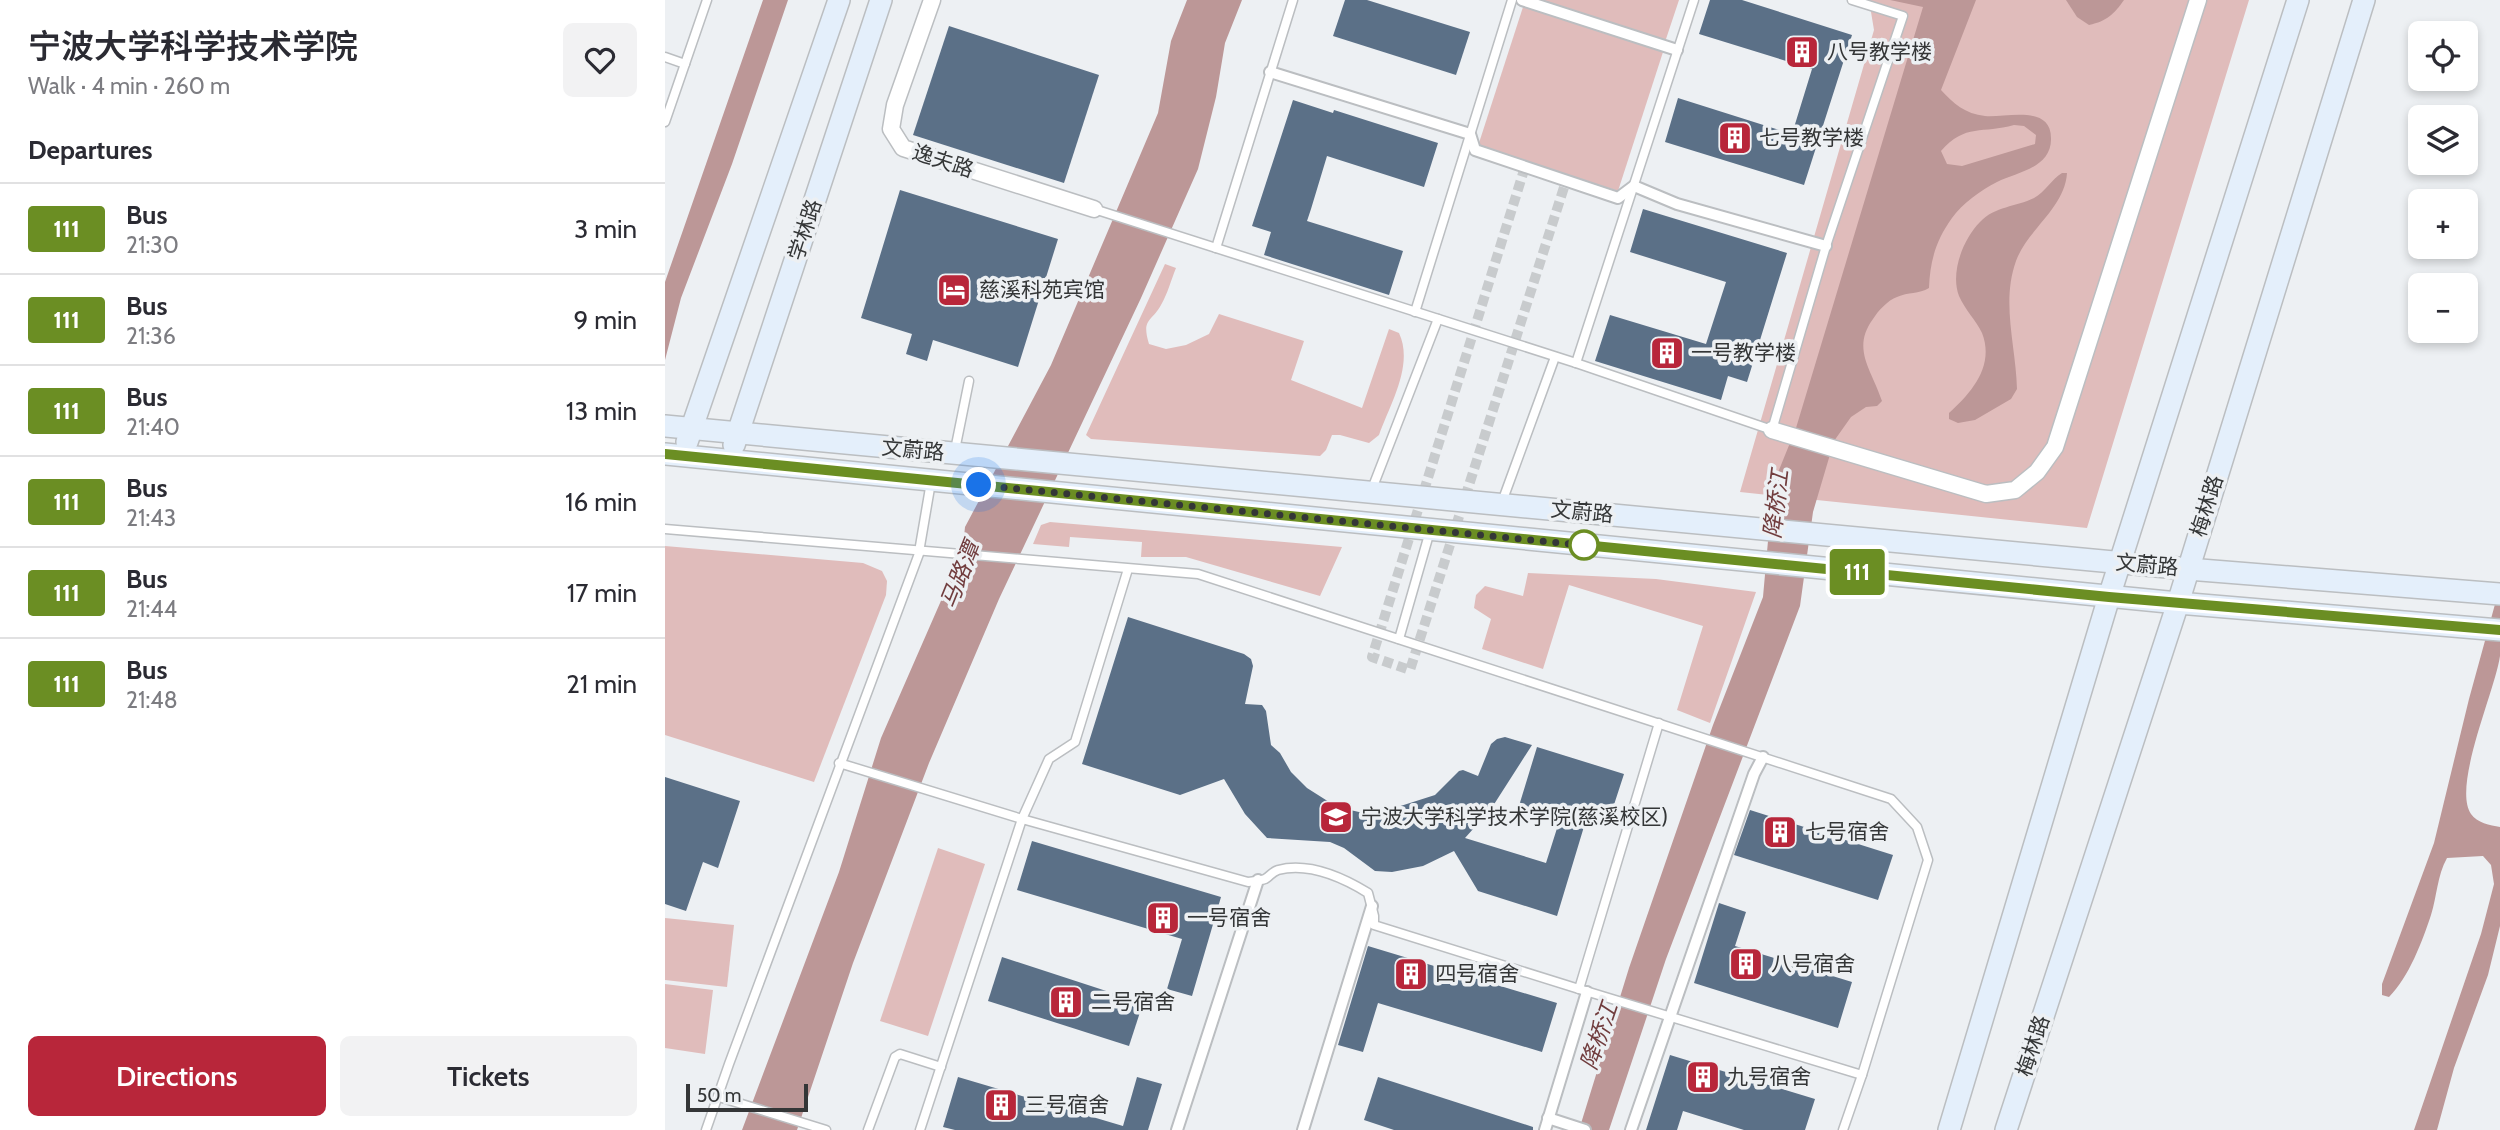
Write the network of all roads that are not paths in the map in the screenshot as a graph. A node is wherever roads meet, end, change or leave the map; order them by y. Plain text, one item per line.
1 (707, 0) edge
2 (839, 0) edge
3 (881, 0) edge
4 (932, 0) edge
5 (1293, 0) edge
6 (1512, 0) edge
7 (1522, 0) edge
8 (1694, 0) edge
9 (1851, 0) edge
10 (2198, 0) edge
11 (2298, 0) edge
12 (2364, 0) edge
13 (1677, 51) junction
14 (665, 57) edge
15 (685, 64) junction
16 (1270, 72) junction
17 (665, 122) edge
18 (1470, 134) junction
19 (1634, 186) junction
20 (1094, 209) joint
21 (1826, 246) junction
22 (1216, 247) junction
23 (1415, 312) junction
24 (1438, 319) junction
25 (1555, 357) junction
26 (1576, 363) junction
27 (969, 381) dead end
28 (665, 426) edge
29 (692, 429) junction
30 (1773, 431) junction
31 (737, 434) junction
32 (955, 453) junction
33 (673, 455) edge
34 (730, 461) junction
35 (931, 481) junction
36 (1371, 492) junction
37 (1501, 504) junction
38 (665, 529) edge
39 (1430, 530) junction
40 (919, 551) junction
41 (2119, 562) junction
42 (1128, 569) junction
43 (2188, 569) junction
44 (2500, 594) edge
45 (2109, 597) junction
46 (2178, 603) junction
47 (2500, 630) edge
48 (1399, 639) junction
49 (1659, 723) junction
50 (1760, 756) junction
51 (839, 763) junction
52 (1022, 819) junction
53 (1258, 880) junction
54 (1372, 906) junction
55 (1583, 991) junction
56 (1670, 1018) junction
57 (941, 1066) junction
58 (1862, 1075) junction
59 (719, 1097) junction
60 (1548, 1118) junction
61 (823, 1129) edge
62 (706, 1130) edge
63 (868, 1130) edge
64 (920, 1130) edge
65 (1177, 1130) edge
66 (1303, 1130) edge
67 (1545, 1130) edge
68 (1585, 1130) edge
69 (1631, 1130) edge
70 (1843, 1130) edge
71 (1949, 1130) edge
72 (2006, 1130) edge

1 - 15 lane
2 - 29 main road, 学林路
3 - 31 main road, 学林路
4 - 20 street, 逸夫路
5 - 16 lane
6 - 18 lane
7 - 13 street
8 - 13 lane
9 - 21 lane
10 - 30 street
11 - 41 main road
12 - 43 main road, 梅林路
13 - 19 lane
14 - 15 lane
15 - 17 lane
16 - 18 street
16 - 22 lane
18 - 19 street
18 - 23 lane
19 - 21 street
19 - 26 lane
20 - 22 lane
21 - 30 lane
22 - 23 lane
23 - 24 lane
24 - 25 lane
24 - 36 lane
25 - 26 lane
25 - 37 lane
26 - 30 lane
27 - 32 lane
28 - 29 main road, 文蔚路
29 - 31 main road, 文蔚路
29 - 33 main road, 学林路
31 - 32 main road, 文蔚路
31 - 34 main road, 学林路
32 - 36 main road, 文蔚路
33 - 34 main road, 文蔚路
34 - 35 main road, 文蔚路
35 - 39 main road, 文蔚路
35 - 40 lane
36 - 37 main road, 文蔚路
37 - 41 main road, 文蔚路
38 - 40 lane
39 - 45 main road, 文蔚路
39 - 48 lane
40 - 42 lane
40 - 51 lane
41 - 43 main road, 文蔚路
41 - 45 main road
42 - 48 lane
42 - 52 lane
43 - 44 main road, 文蔚路
43 - 46 main road, 梅林路
45 - 46 main road, 文蔚路
45 - 71 main road
46 - 47 main road, 文蔚路
46 - 72 main road, 梅林路
48 - 49 lane
49 - 50 lane
49 - 55 lane
50 - 56 street
50 - 58 lane
51 - 52 lane
51 - 59 lane
52 - 53 lane
52 - 57 lane
53 - 54 lane
53 - 65 street
54 - 55 lane
54 - 66 street
55 - 56 lane
55 - 60 street
56 - 58 lane
56 - 69 street
57 - 63 lane
57 - 64 lane
58 - 70 lane
59 - 61 lane
59 - 62 lane
60 - 67 street
60 - 68 street

